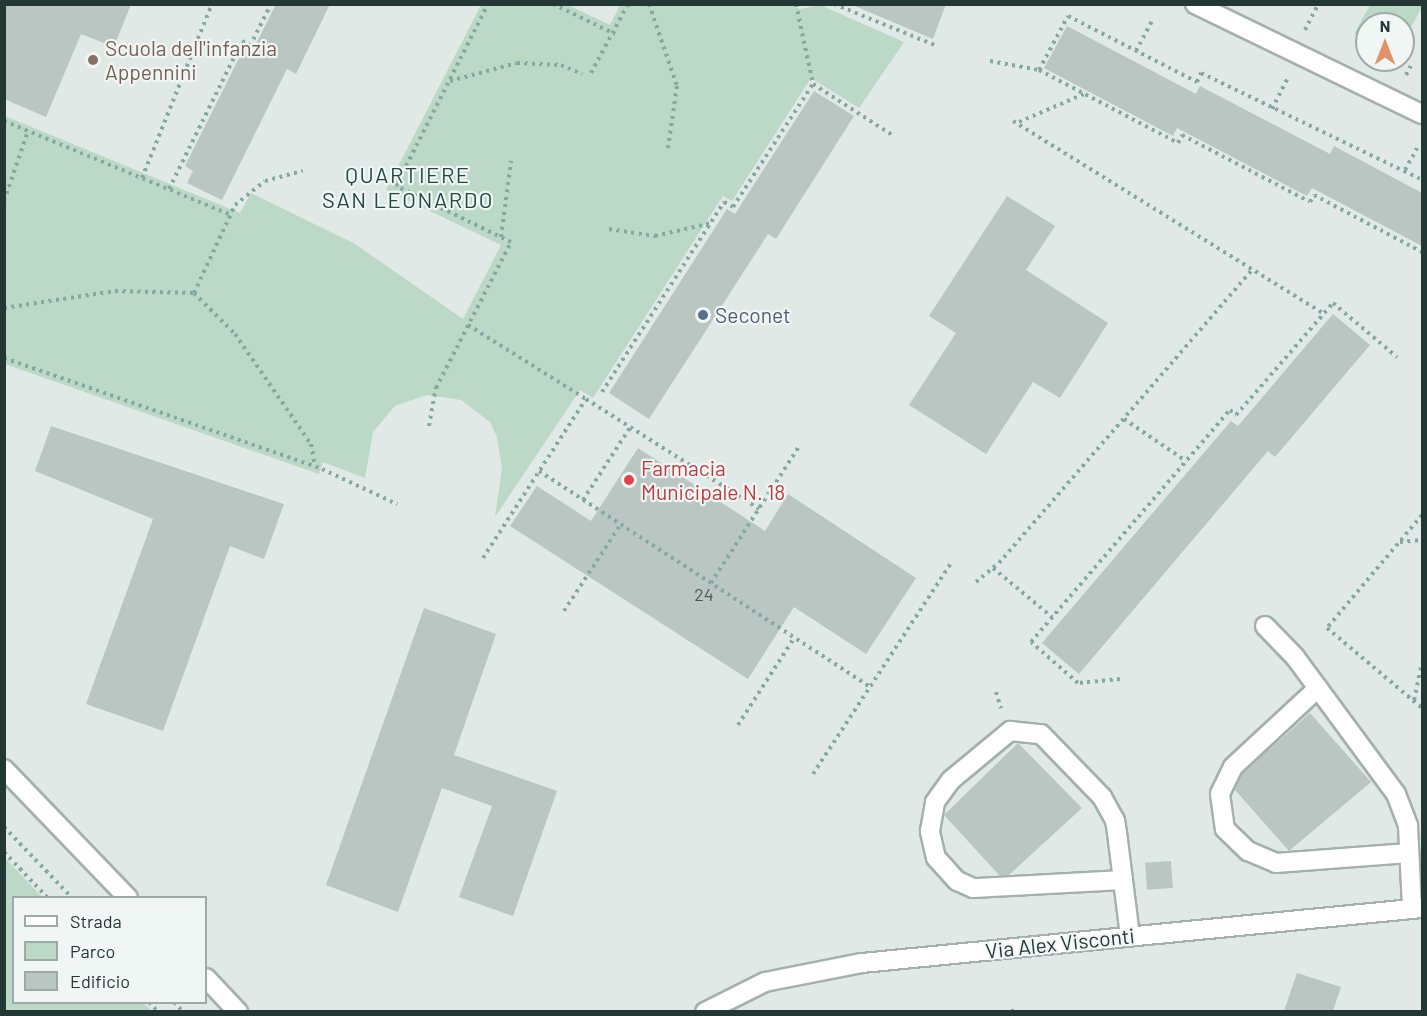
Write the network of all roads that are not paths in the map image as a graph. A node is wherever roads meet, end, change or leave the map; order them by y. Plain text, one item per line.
1 (1195, 4) edge
2 (1422, 114) edge
3 (1264, 626) dead end
4 (1318, 688) junction
5 (4, 769) edge
6 (1409, 853) junction
7 (1123, 880) junction
8 (127, 896) edge
9 (1417, 909) edge
10 (1130, 936) junction
11 (207, 979) edge
12 (238, 1011) edge
13 (705, 1011) edge

1 - 2 street
3 - 4 street
4 - 6 street
4 - 6 street
5 - 8 street
6 - 9 street
7 - 7 street
7 - 10 street
9 - 10 street, Via Alex Visconti
10 - 13 street, Via Alex Visconti
11 - 12 street

